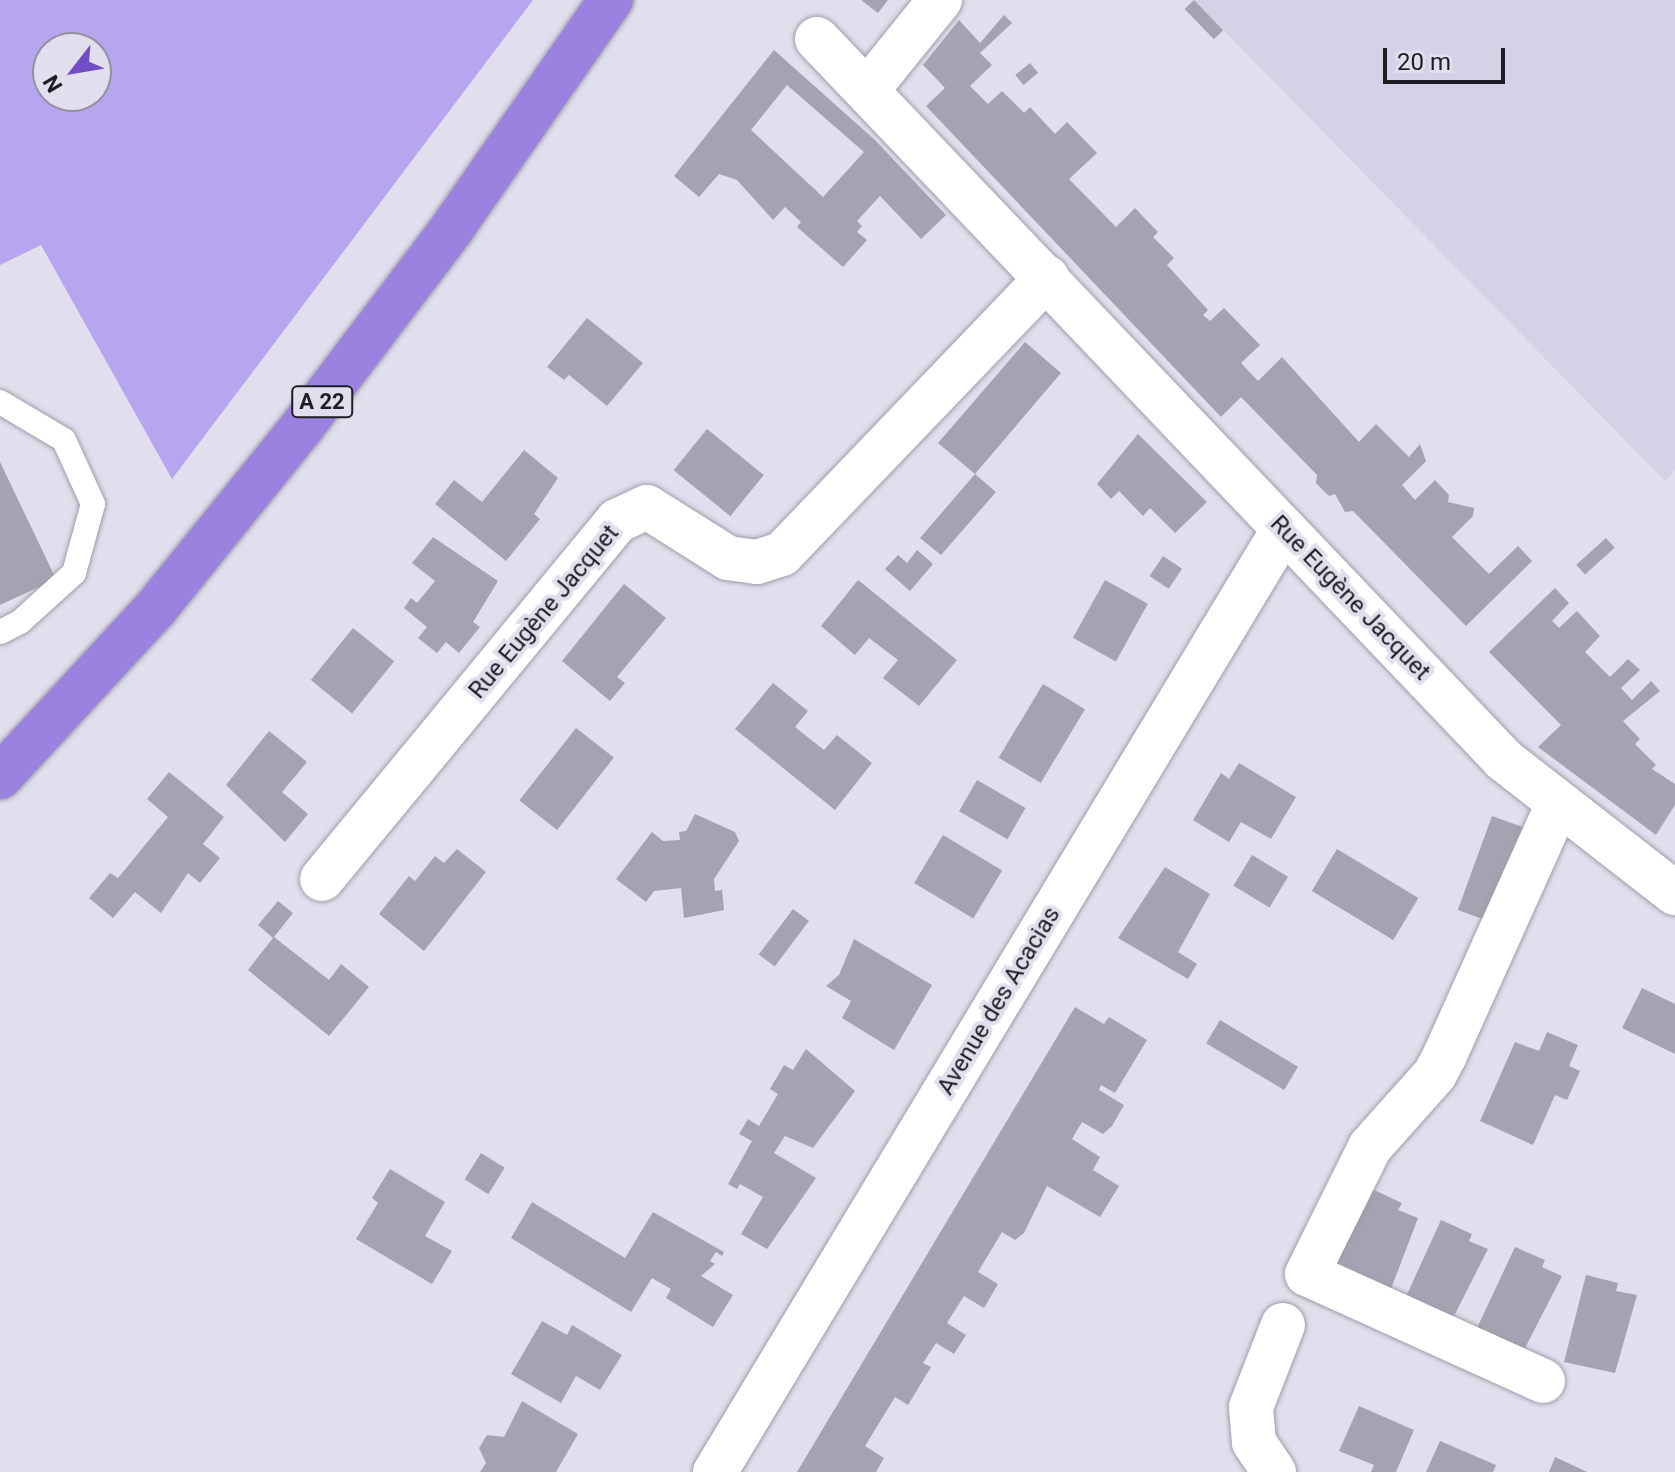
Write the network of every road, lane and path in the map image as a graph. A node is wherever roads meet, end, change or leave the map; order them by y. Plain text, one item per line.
1 (611, 0) edge
2 (940, 0) edge
3 (817, 39) dead end
4 (869, 88) junction
5 (1047, 278) junction
6 (0, 402) edge
7 (1283, 530) junction
8 (0, 632) edge
9 (0, 777) edge
10 (1557, 806) junction
11 (322, 879) dead end
12 (1675, 893) edge
13 (1283, 1325) dead end
14 (1543, 1381) dead end
15 (715, 1472) edge
16 (1274, 1472) edge

1 - 9 highway, A 22
2 - 4 street
3 - 4 street, Rue Eugène Jacquet
4 - 5 street, Rue Eugène Jacquet
5 - 7 street, Rue Eugène Jacquet
5 - 11 street, Rue Eugène Jacquet
6 - 8 lane
7 - 10 street, Rue Eugène Jacquet
7 - 15 street, Avenue des Acacias
10 - 12 street, Rue Eugène Jacquet
10 - 14 street
13 - 16 street

